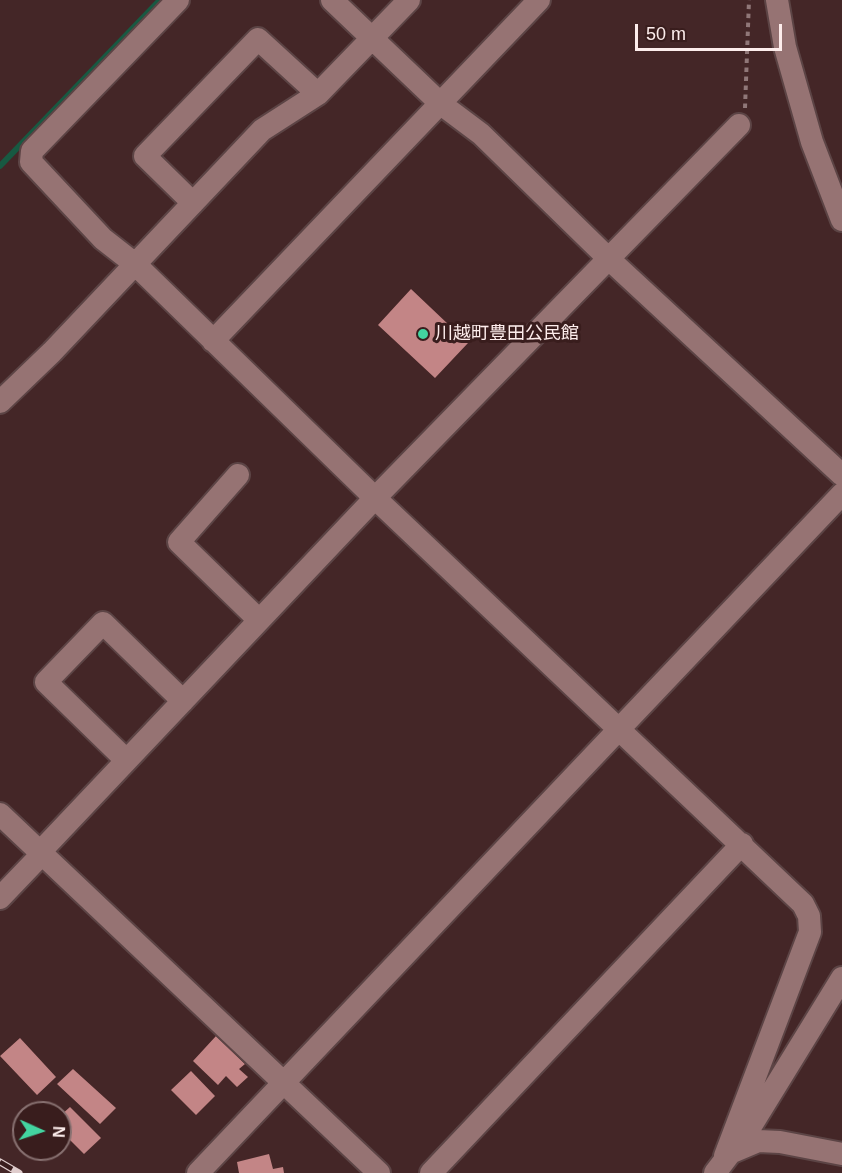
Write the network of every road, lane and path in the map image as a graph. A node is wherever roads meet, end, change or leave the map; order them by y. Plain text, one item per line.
1 (178, 0) edge
2 (332, 0) edge
3 (409, 0) edge
4 (539, 0) edge
5 (749, 0) edge
6 (777, 0) edge
7 (372, 38) junction
8 (318, 94) junction
9 (441, 104) junction
10 (739, 125) joint
11 (193, 203) junction
12 (842, 220) edge
13 (610, 260) junction
14 (135, 264) junction
15 (213, 340) junction
16 (0, 402) edge
17 (238, 475) dead end
18 (842, 475) edge
19 (842, 494) edge
20 (375, 498) junction
21 (259, 620) junction
22 (183, 701) junction
23 (619, 728) junction
24 (126, 760) junction
25 (0, 814) edge
26 (742, 844) junction
27 (41, 853) junction
28 (0, 898) edge
29 (842, 978) edge
30 (284, 1082) junction
31 (842, 1154) edge
32 (720, 1164) edge
33 (198, 1173) edge
34 (379, 1173) edge
35 (431, 1173) edge

1 - 14 street
2 - 7 street
3 - 7 street
4 - 9 street
5 - 10 path
6 - 12 street
7 - 8 street
7 - 9 street
8 - 11 street
8 - 11 street
9 - 13 street
9 - 15 street
10 - 13 street
11 - 14 street
13 - 18 street
13 - 20 street
14 - 15 street
14 - 16 street
15 - 20 street
17 - 21 street
19 - 23 street
20 - 21 street
20 - 23 street
21 - 22 street
22 - 24 street
22 - 24 street
23 - 26 street
23 - 30 street
24 - 27 street
25 - 27 street
26 - 32 street
26 - 35 street
27 - 28 street
27 - 30 street
29 - 32 street
30 - 33 street
30 - 34 street
31 - 32 street

